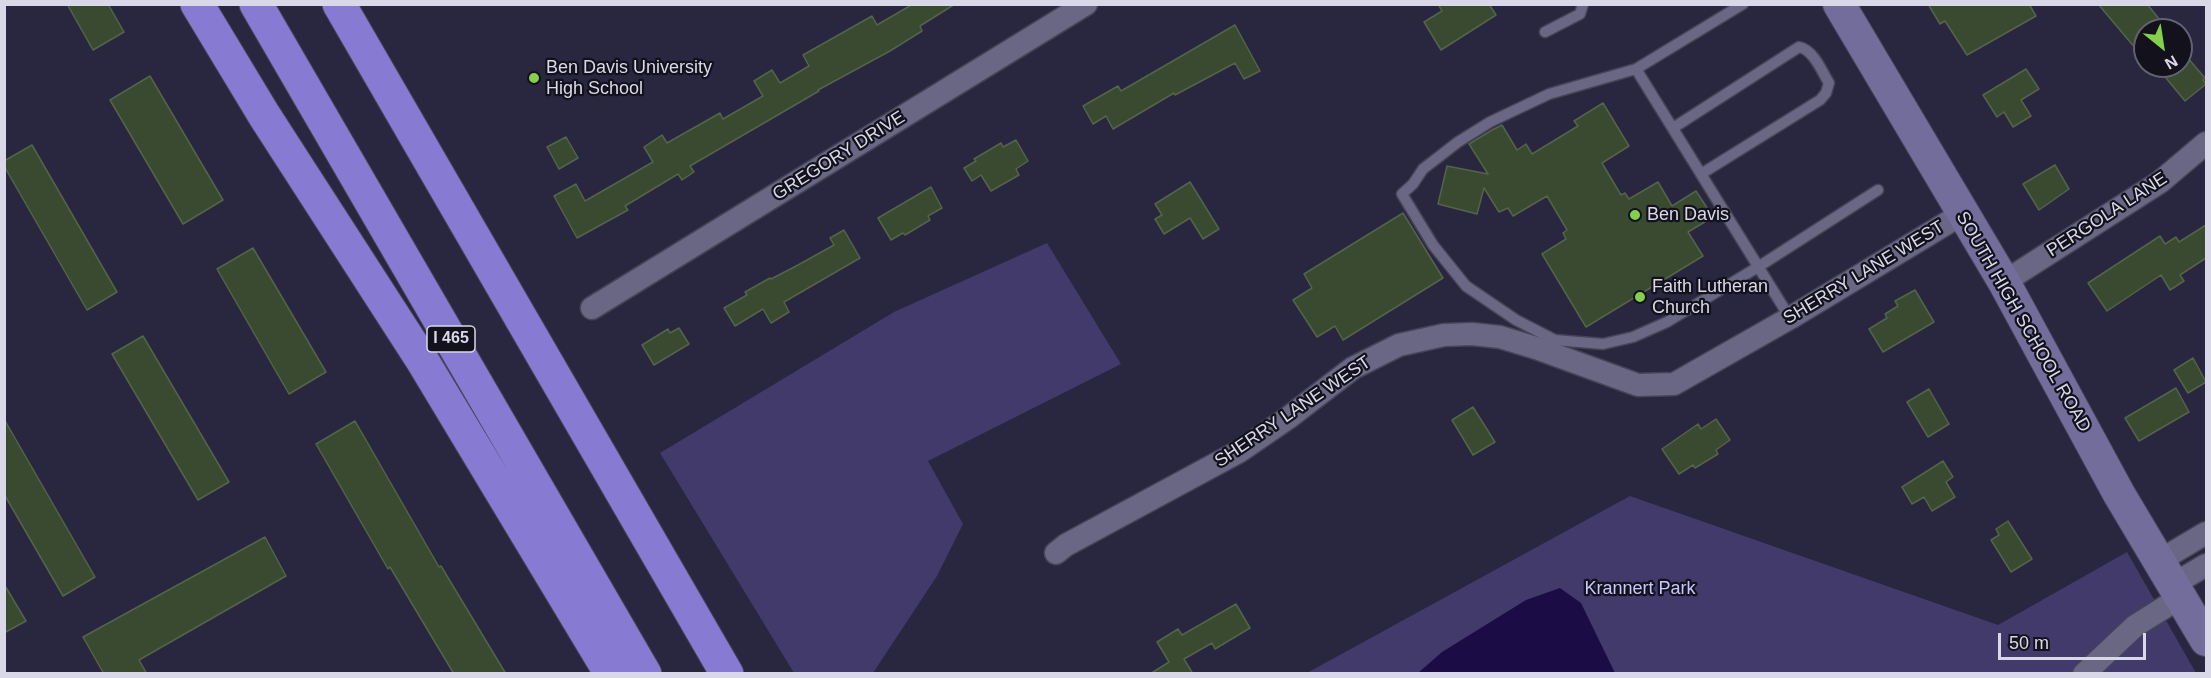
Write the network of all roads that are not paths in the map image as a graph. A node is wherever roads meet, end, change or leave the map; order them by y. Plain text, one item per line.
1 (196, 4) edge
2 (256, 4) edge
3 (339, 4) edge
4 (1086, 4) edge
5 (1583, 4) edge
6 (1743, 4) edge
7 (1839, 4) edge
8 (1545, 32) dead end
9 (1636, 69) junction
10 (1672, 128) junction
11 (2206, 143) edge
12 (1701, 174) junction
13 (1878, 190) dead end
14 (1962, 214) junction
15 (1758, 267) junction
16 (2004, 282) junction
17 (592, 308) dead end
18 (1790, 318) junction
19 (2206, 533) edge
20 (1056, 553) dead end
21 (2206, 565) edge
22 (2171, 581) junction
23 (2206, 640) edge
24 (611, 674) edge
25 (645, 674) edge
26 (727, 674) edge
27 (2084, 674) edge

1 - 24 highway
2 - 25 highway, I 465
3 - 26 highway
4 - 17 street, GREGORY DRIVE
5 - 8 lane
6 - 9 lane
7 - 14 street, SOUTH HIGH SCHOOL ROAD
9 - 10 lane
9 - 15 lane
10 - 12 lane
10 - 12 lane
11 - 16 street, PERGOLA LANE
12 - 15 lane
13 - 15 lane
14 - 16 street, SOUTH HIGH SCHOOL ROAD
14 - 18 street, SHERRY LANE WEST
15 - 18 lane
16 - 22 street, SOUTH HIGH SCHOOL ROAD
18 - 20 street, SHERRY LANE WEST
19 - 22 street
21 - 22 street
22 - 23 street, SOUTH HIGH SCHOOL ROAD
22 - 27 street

